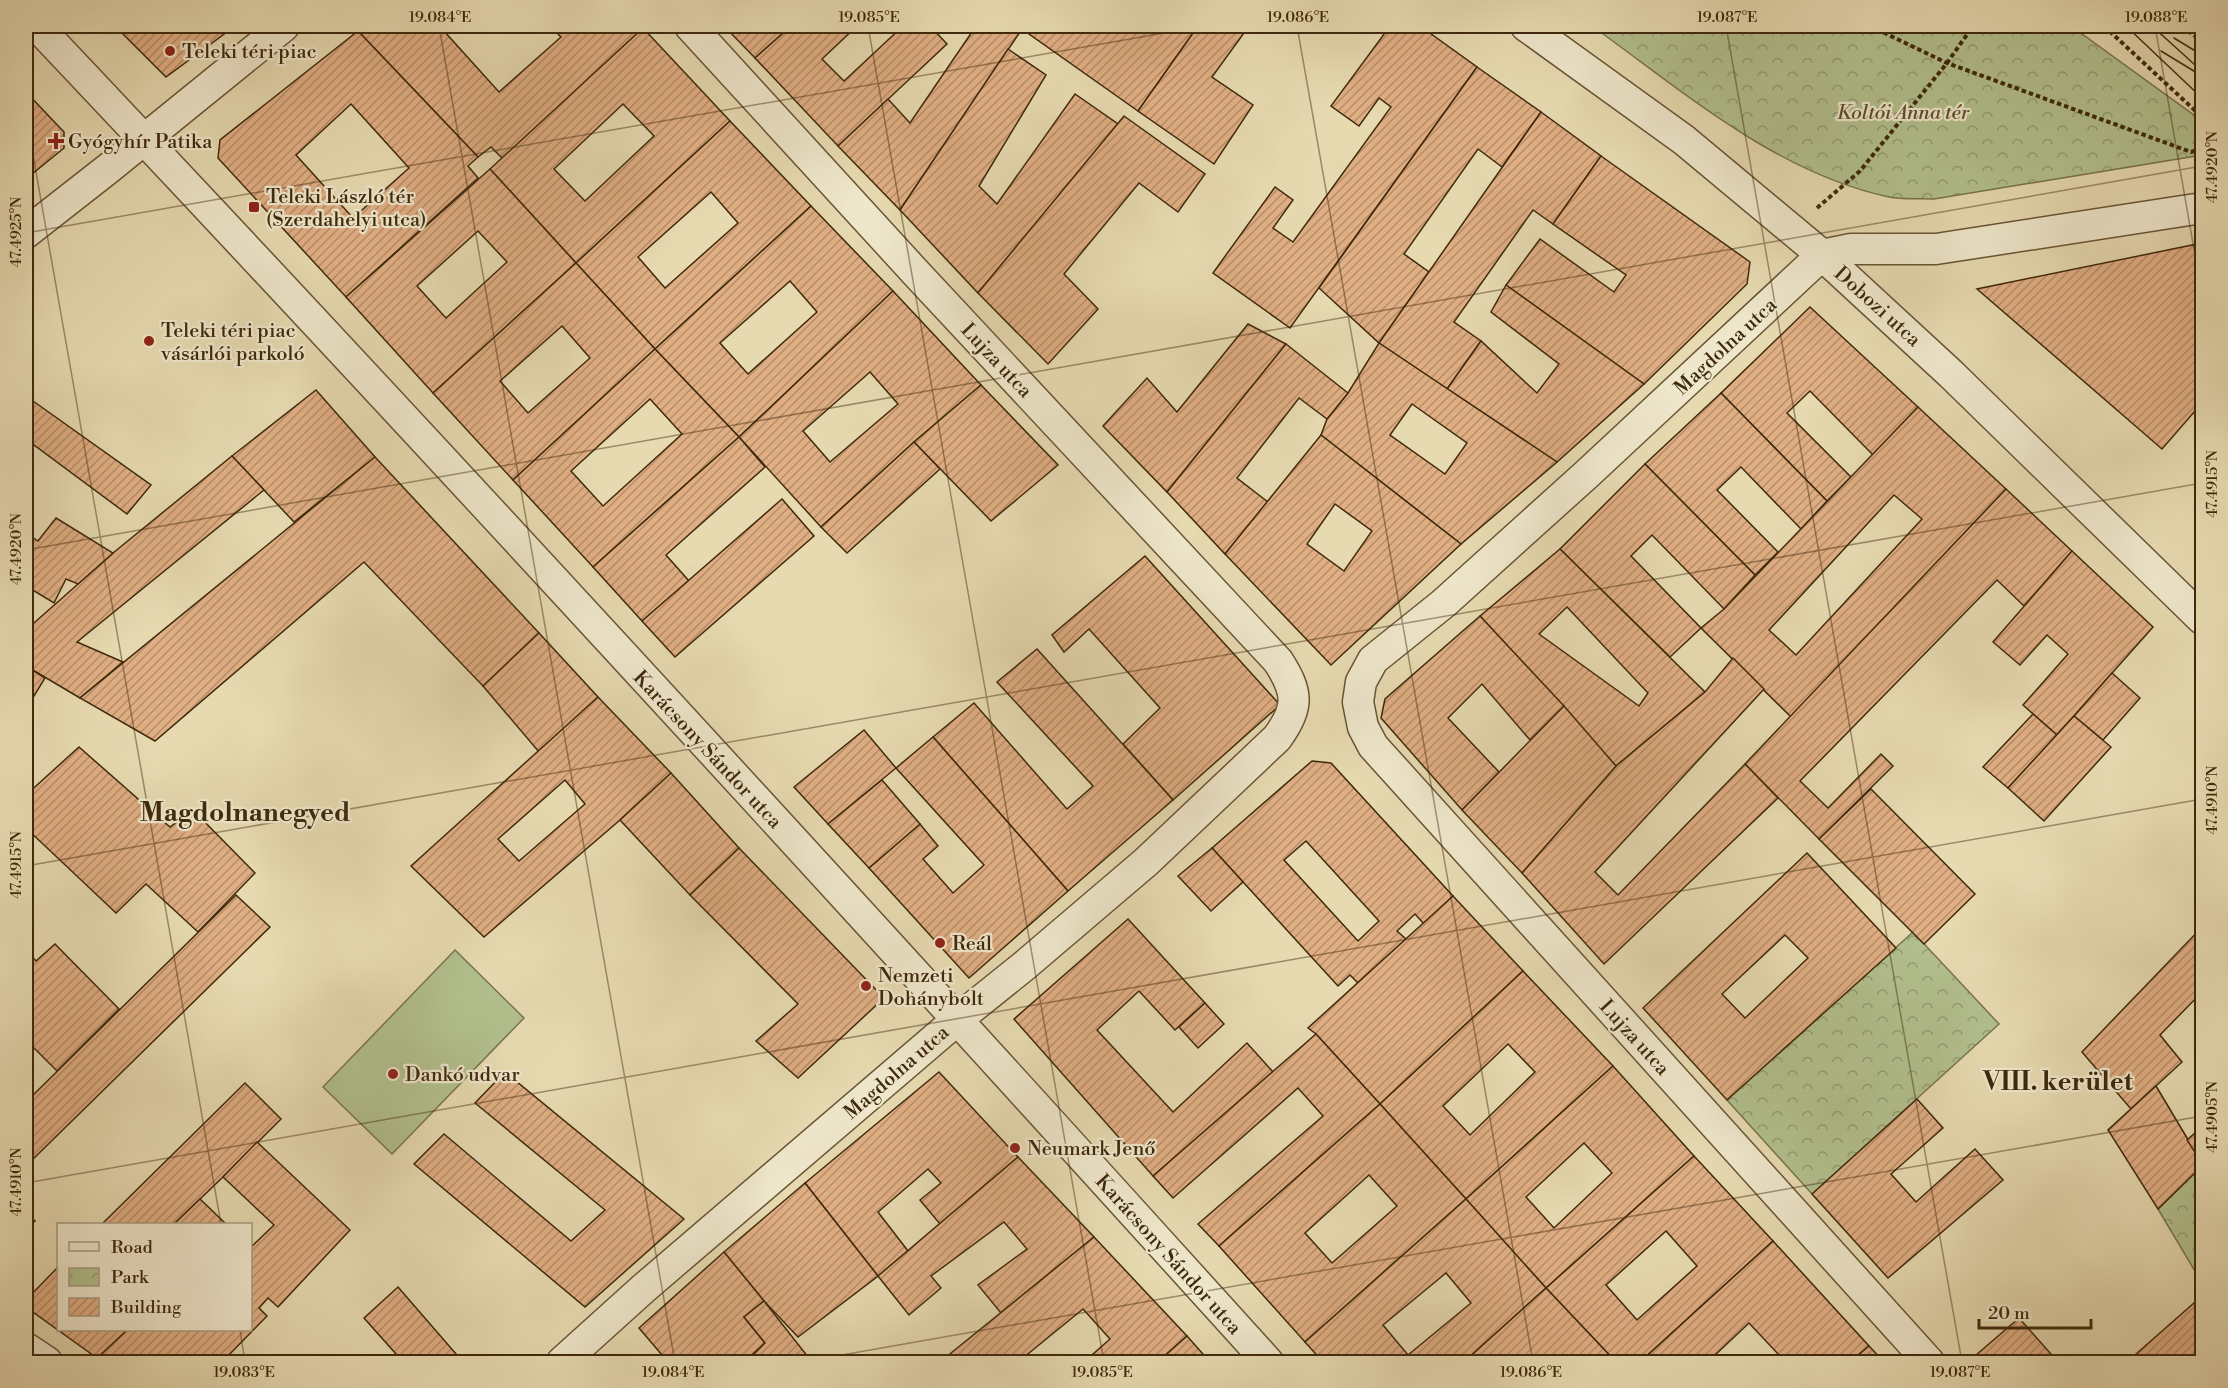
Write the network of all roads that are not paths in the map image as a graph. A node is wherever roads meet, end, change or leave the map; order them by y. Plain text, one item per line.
1 (37, 26) edge
2 (284, 26) edge
3 (690, 26) edge
4 (1526, 26) edge
5 (144, 139) junction
6 (2202, 208) edge
7 (26, 233) edge
8 (1822, 255) junction
9 (2202, 619) edge
10 (1294, 700) joint
11 (1358, 702) joint
12 (958, 1019) junction
13 (26, 1348) edge
14 (47, 1362) edge
15 (562, 1362) edge
16 (1268, 1362) edge
17 (1929, 1362) edge

1 - 5 street, Karácsony Sándor utca
2 - 5 street
3 - 10 street, Lujza utca
4 - 8 street, Dobozi utca
5 - 7 street
5 - 12 street, Karácsony Sándor utca
6 - 8 street
8 - 9 street, Dobozi utca
8 - 11 street, Magdolna utca
10 - 12 street, Magdolna utca
11 - 17 street, Lujza utca
12 - 15 street, Magdolna utca
12 - 16 street, Karácsony Sándor utca
13 - 14 street

